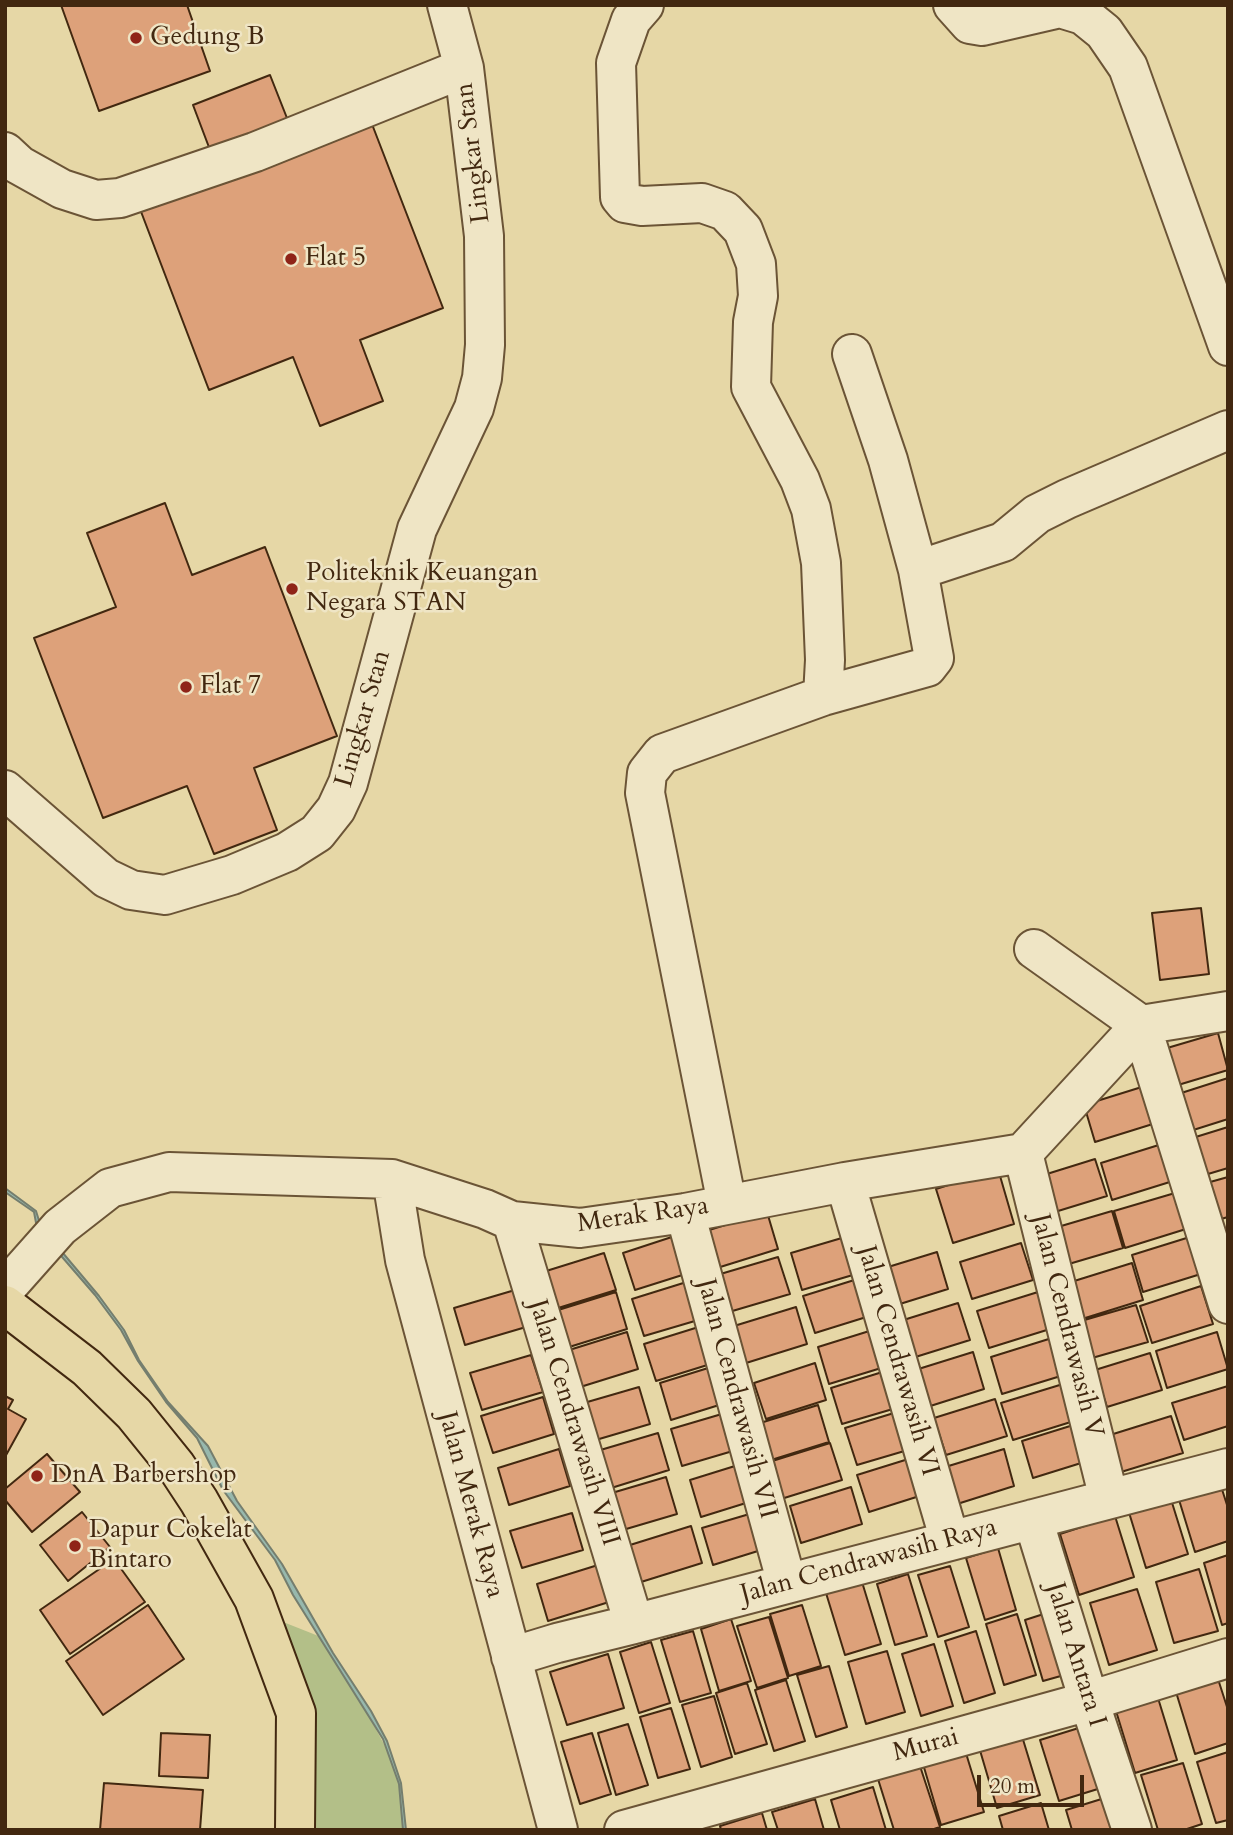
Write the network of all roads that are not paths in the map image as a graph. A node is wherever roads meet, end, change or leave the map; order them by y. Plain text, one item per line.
1 (447, 5) edge
2 (644, 5) edge
3 (953, 5) edge
4 (464, 68) junction
5 (5, 152) edge
6 (1228, 346) edge
7 (852, 354) dead end
8 (1228, 430) edge
9 (918, 570) junction
10 (823, 696) junction
11 (5, 790) edge
12 (1034, 949) dead end
13 (1228, 1011) edge
14 (1141, 1025) junction
15 (1023, 1153) junction
16 (392, 1179) junction
17 (845, 1182) junction
18 (727, 1204) junction
19 (685, 1213) junction
20 (512, 1221) junction
21 (14, 1278) edge
22 (5, 1304) edge
23 (1228, 1304) edge
24 (1228, 1468) edge
25 (1109, 1499) junction
26 (1033, 1519) junction
27 (950, 1541) junction
28 (787, 1584) junction
29 (634, 1625) junction
30 (511, 1657) junction
31 (1228, 1658) edge
32 (1089, 1701) junction
33 (296, 1830) edge
34 (558, 1830) edge
35 (624, 1830) edge
36 (1132, 1830) edge

1 - 4 street, Lingkar Stan
2 - 10 street
3 - 6 street
4 - 5 street
4 - 11 street, Lingkar Stan
7 - 9 street
8 - 9 street
9 - 10 street
10 - 18 street
12 - 14 street
13 - 14 street
14 - 15 street
14 - 23 street
15 - 17 street, Merak Raya
15 - 25 street, Jalan Cendrawasih V
16 - 20 street, Merak Raya
16 - 21 street, Merak Raya
16 - 30 street, Jalan Merak Raya
17 - 18 street, Merak Raya
17 - 27 street, Jalan Cendrawasih VI
18 - 19 street, Merak Raya
19 - 20 street, Merak Raya
19 - 28 street, Jalan Cendrawasih VII
20 - 29 street, Jalan Cendrawasih VIII
22 - 33 main road
24 - 25 street, Jalan Cendrawasih Raya
25 - 26 street, Jalan Cendrawasih Raya
26 - 27 street, Jalan Cendrawasih Raya
26 - 32 street, Jalan Antara I
27 - 28 street, Jalan Cendrawasih Raya
28 - 29 street, Jalan Cendrawasih Raya
29 - 30 street, Jalan Cendrawasih Raya
30 - 34 street, Jalan Merak Raya
31 - 32 street, Murai
32 - 35 street, Murai
32 - 36 street, Jalan Antara I

